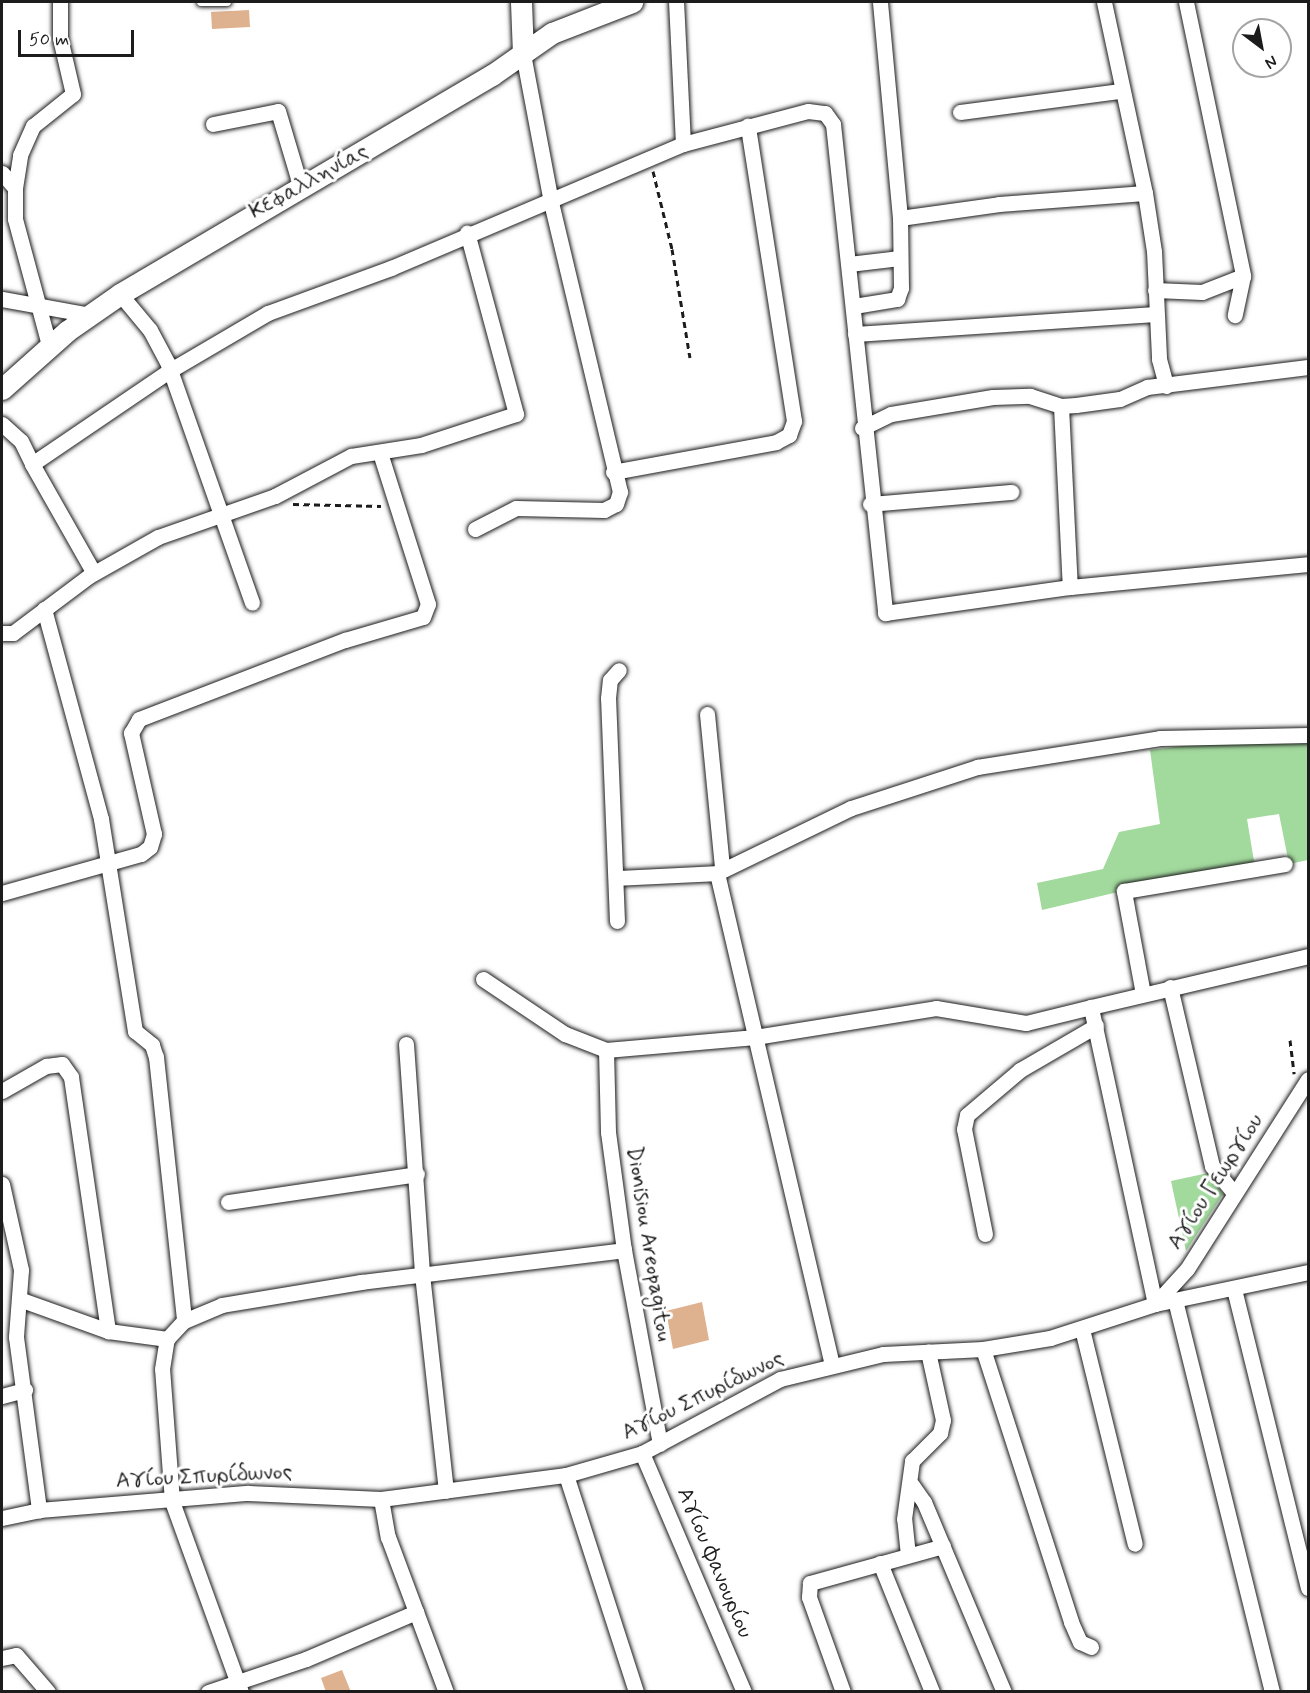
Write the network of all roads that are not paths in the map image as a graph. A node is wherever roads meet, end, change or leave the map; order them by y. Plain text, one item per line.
1 (60, 2) edge
2 (201, 2) edge
3 (227, 2) edge
4 (521, 2) edge
5 (632, 2) edge
6 (676, 2) edge
7 (880, 2) edge
8 (1104, 2) edge
9 (1186, 2) edge
10 (523, 54) junction
11 (1119, 91) junction
12 (960, 112) dead end
13 (213, 124) dead end
14 (748, 126) junction
15 (683, 144) junction
16 (2, 173) edge
17 (15, 188) junction
18 (301, 188) junction
19 (1145, 193) junction
20 (551, 202) junction
21 (900, 218) junction
22 (467, 233) junction
23 (900, 258) junction
24 (849, 264) junction
25 (1243, 276) junction
26 (1155, 290) junction
27 (120, 294) junction
28 (2, 299) edge
29 (36, 304) junction
30 (854, 306) junction
31 (1155, 314) junction
32 (90, 315) junction
33 (1235, 315) dead end
34 (855, 334) junction
35 (49, 345) junction
36 (1308, 367) edge
37 (169, 371) junction
38 (1166, 386) junction
39 (2, 389) edge
40 (1061, 406) junction
41 (2, 424) edge
42 (862, 428) junction
43 (380, 453) junction
44 (32, 464) junction
45 (613, 472) junction
46 (1011, 492) dead end
47 (870, 504) junction
48 (223, 512) junction
49 (475, 530) dead end
50 (1308, 564) edge
51 (94, 573) junction
52 (1070, 587) junction
53 (252, 603) dead end
54 (44, 609) junction
55 (2, 633) edge
56 (619, 670) dead end
57 (706, 714) dead end
58 (1308, 735) edge
59 (110, 862) junction
60 (1286, 864) dead end
61 (720, 870) junction
62 (616, 878) junction
63 (2, 893) edge
64 (617, 921) dead end
65 (1308, 956) edge
66 (483, 980) dead end
67 (1170, 987) junction
68 (1143, 994) junction
69 (1091, 1007) junction
70 (1096, 1026) junction
71 (755, 1037) junction
72 (406, 1044) dead end
73 (606, 1050) junction
74 (1305, 1085) edge
75 (2, 1091) edge
76 (417, 1174) junction
77 (2, 1184) edge
78 (1233, 1192) junction
79 (228, 1202) dead end
80 (985, 1234) dead end
81 (624, 1250) junction
82 (1187, 1269) junction
83 (1308, 1272) edge
84 (422, 1274) junction
85 (1234, 1289) junction
86 (1193, 1296) junction
87 (19, 1299) junction
88 (1175, 1300) junction
89 (1155, 1304) junction
90 (184, 1321) junction
91 (1082, 1329) junction
92 (108, 1331) junction
93 (167, 1339) junction
94 (983, 1349) junction
95 (928, 1352) junction
96 (832, 1365) junction
97 (25, 1390) junction
98 (2, 1396) edge
99 (660, 1444) junction
100 (642, 1453) junction
101 (566, 1475) junction
102 (912, 1485) junction
103 (446, 1491) junction
104 (381, 1498) junction
105 (172, 1500) junction
106 (39, 1510) junction
107 (2, 1518) edge
108 (1135, 1544) dead end
109 (943, 1546) junction
110 (908, 1555) junction
111 (880, 1563) junction
112 (1308, 1588) edge
113 (416, 1612) junction
114 (1091, 1647) dead end
115 (2, 1658) edge
116 (239, 1686) edge
117 (48, 1692) edge
118 (208, 1692) edge
119 (446, 1692) edge
120 (636, 1692) edge
121 (744, 1692) edge
122 (843, 1692) edge
123 (932, 1692) edge
124 (1004, 1692) edge
125 (1272, 1692) edge

1 - 17 street
2 - 3 lane
4 - 10 street
5 - 10 street, Κεφαλληνίας
6 - 15 street
7 - 21 street
8 - 11 street
9 - 25 street
10 - 18 street, Κεφαλληνίας
10 - 20 street
11 - 12 street
11 - 19 street
13 - 18 street
14 - 15 street
14 - 24 street
14 - 45 street
15 - 20 street
16 - 17 street
17 - 29 street
18 - 27 street, Κεφαλληνίας
19 - 21 street
19 - 26 street
20 - 22 street
20 - 45 street
21 - 23 street
22 - 37 street
22 - 43 street
23 - 24 street
23 - 30 street
24 - 30 street
25 - 26 street
25 - 33 street
26 - 31 street
27 - 32 street, Κεφαλληνίας
27 - 37 street
28 - 29 street
29 - 32 street
29 - 35 street
30 - 34 street
31 - 34 street
31 - 38 street
32 - 35 street, Κεφαλληνίας
34 - 42 street
35 - 39 street, Κεφαλληνίας
36 - 38 street
37 - 44 street
37 - 48 street
38 - 40 street
40 - 42 street
40 - 52 street
41 - 44 street
42 - 47 street
43 - 48 street
43 - 59 street
44 - 51 street
45 - 49 street
46 - 47 street
47 - 52 street
48 - 51 street
48 - 53 street
50 - 52 street
51 - 54 street
54 - 55 street
54 - 59 street
56 - 62 street
57 - 61 street
58 - 61 street
59 - 63 street
59 - 90 street
60 - 68 street
61 - 62 street
61 - 71 street
62 - 64 street
65 - 67 street
66 - 73 street
67 - 68 street
67 - 78 street
68 - 69 street
69 - 70 street
69 - 71 street
70 - 80 street
70 - 89 street
71 - 73 street
71 - 96 street
72 - 76 street
73 - 81 street, Dionisiou Areopagitou
74 - 78 street, Αγίου Γεωργίου
75 - 92 street
76 - 79 street
76 - 84 street
77 - 87 street
78 - 82 street, Αγίου Γεωργίου
81 - 84 street
81 - 99 street, Dionisiou Areopagitou
82 - 86 street
82 - 89 street, Αγίου Γεωργίου
83 - 85 street, Αγίου Σπυρίδωνος
84 - 90 street
84 - 103 street
85 - 86 street, Αγίου Σπυρίδωνος
85 - 112 street
86 - 88 street, Αγίου Σπυρίδωνος
87 - 92 street
87 - 97 street
88 - 89 street, Αγίου Σπυρίδωνος
88 - 125 street
89 - 91 street, Αγίου Σπυρίδωνος
90 - 93 street
91 - 94 street, Αγίου Σπυρίδωνος
91 - 108 street
92 - 93 street
93 - 105 street
94 - 95 street, Αγίου Σπυρίδωνος
94 - 114 street
95 - 96 street, Αγίου Σπυρίδωνος
95 - 102 street
96 - 99 street, Αγίου Σπυρίδωνος
97 - 98 street
97 - 106 street
99 - 100 street, Αγίου Σπυρίδωνος
100 - 101 street, Αγίου Σπυρίδωνος
100 - 121 street, Αγίου Φανουρίου
101 - 103 street, Αγίου Σπυρίδωνος
101 - 120 street
102 - 109 street
102 - 110 street
103 - 104 street, Αγίου Σπυρίδωνος
104 - 105 street, Αγίου Σπυρίδωνος
104 - 113 street
105 - 106 street, Αγίου Σπυρίδωνος
105 - 116 street
106 - 107 street, Αγίου Σπυρίδωνος
109 - 110 street
109 - 124 street
110 - 111 street
111 - 122 street
111 - 123 street
113 - 116 street
113 - 119 street
115 - 117 street
116 - 118 street

